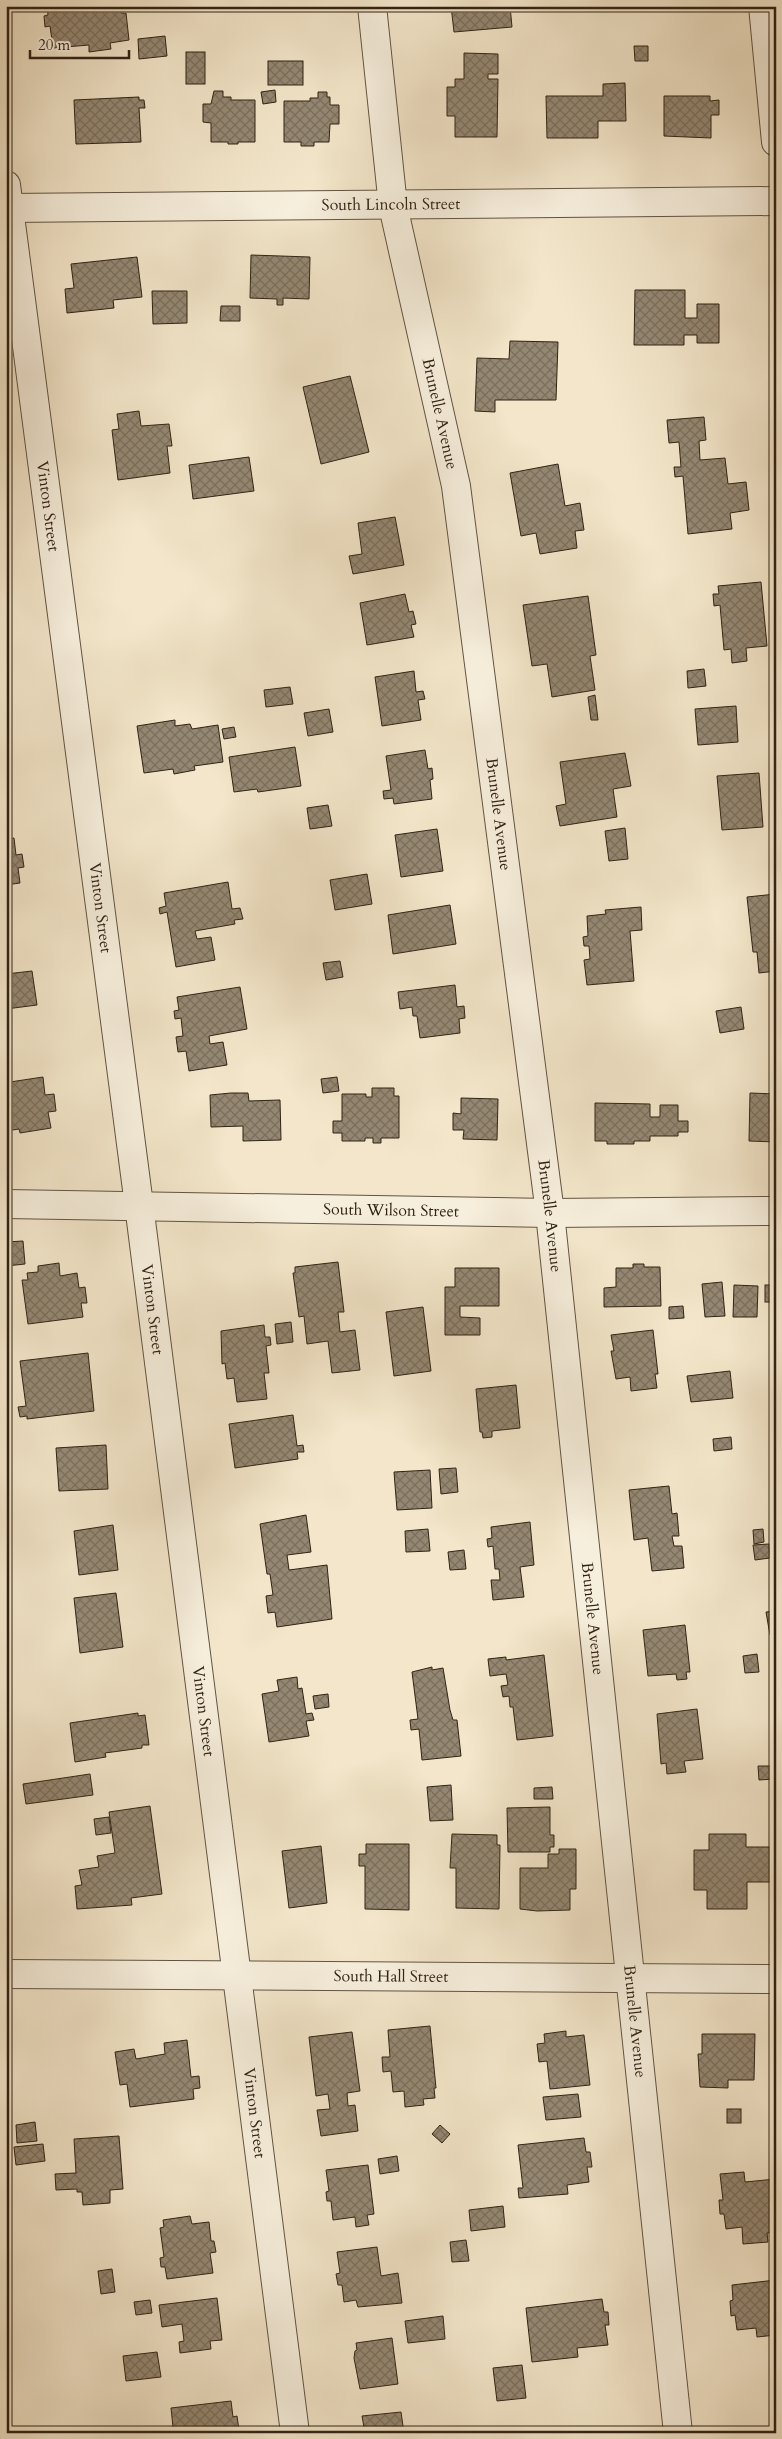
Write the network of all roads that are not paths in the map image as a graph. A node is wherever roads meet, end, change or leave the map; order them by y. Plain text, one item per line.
1 (372, 6) edge
2 (763, 6) edge
3 (776, 142) edge
4 (7, 200) edge
5 (776, 201) edge
6 (393, 206) junction
7 (6, 1204) edge
8 (139, 1205) junction
9 (776, 1211) edge
10 (550, 1213) junction
11 (6, 1974) edge
12 (238, 1976) junction
13 (629, 1978) junction
14 (776, 1979) edge
15 (295, 2433) edge
16 (678, 2433) edge

1 - 6 street, Brunelle Avenue
2 - 3 street
4 - 6 street, South Lincoln Street
4 - 8 street, Vinton Street
5 - 6 street, South Lincoln Street
6 - 10 street, Brunelle Avenue
7 - 8 street, South Wilson Street
8 - 10 street, South Wilson Street
8 - 12 street, Vinton Street
9 - 10 street, South Wilson Street
10 - 13 street, Brunelle Avenue
11 - 12 street, South Hall Street
12 - 13 street, South Hall Street
12 - 15 street, Vinton Street
13 - 14 street, South Hall Street
13 - 16 street, Brunelle Avenue

